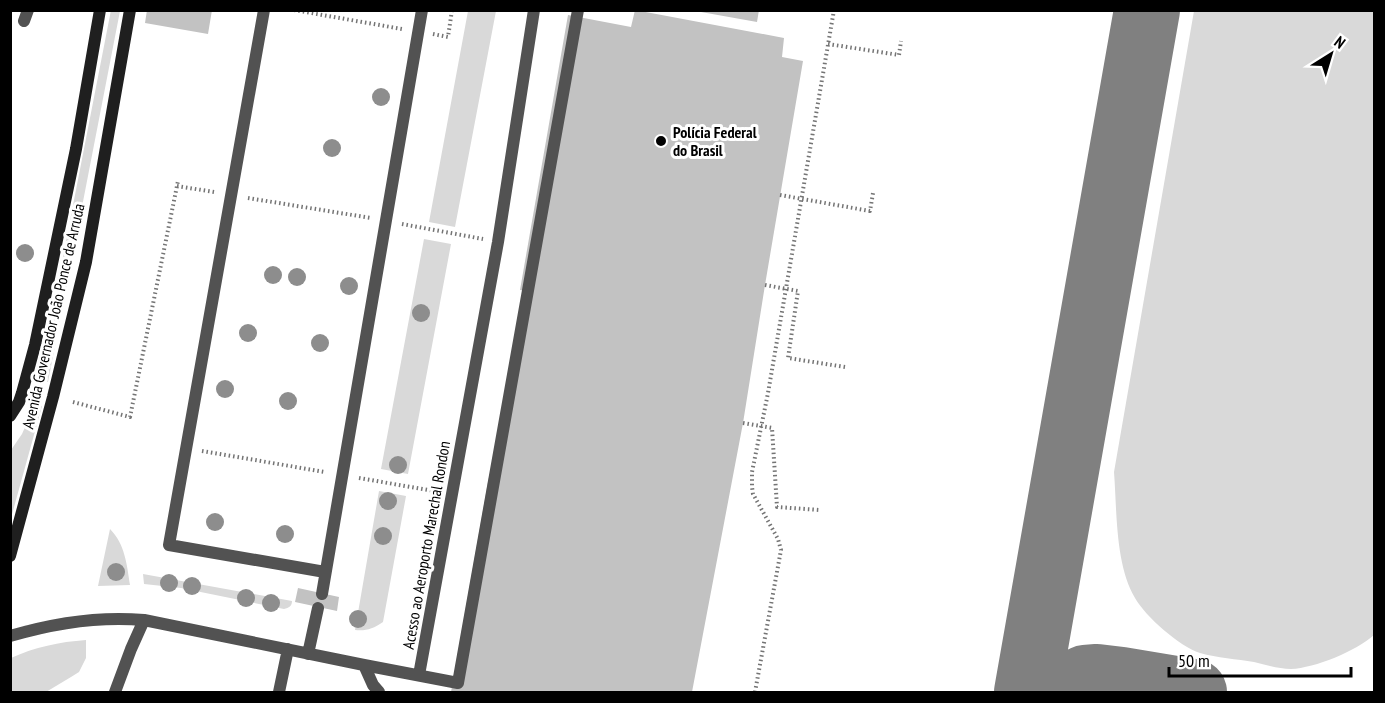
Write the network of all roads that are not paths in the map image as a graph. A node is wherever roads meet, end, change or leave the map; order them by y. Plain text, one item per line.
1 (100, 10) edge
2 (130, 10) edge
3 (264, 10) edge
4 (422, 10) edge
5 (534, 10) edge
6 (578, 10) edge
7 (10, 416) edge
8 (10, 556) edge
9 (325, 572) junction
10 (322, 594) dead end
11 (318, 608) dead end
12 (144, 620) junction
13 (10, 636) edge
14 (288, 649) junction
15 (308, 654) junction
16 (364, 665) junction
17 (419, 675) junction
18 (457, 688) edge
19 (115, 693) edge
20 (279, 693) edge
21 (379, 693) edge

1 - 7 main road, Avenida Governador João Ponce de Arruda
2 - 8 main road, Avenida Governador João Ponce de Arruda
3 - 9 lane
4 - 9 lane
5 - 17 lane, Acesso ao Aeroporto Marechal Rondon
6 - 18 lane
9 - 10 lane
11 - 15 lane
12 - 13 lane, Acesso ao Aeroporto Marechal Rondon
12 - 14 lane, Acesso ao Aeroporto Marechal Rondon
12 - 19 lane
14 - 15 lane, Acesso ao Aeroporto Marechal Rondon
14 - 20 lane
15 - 16 lane, Acesso ao Aeroporto Marechal Rondon
16 - 17 lane, Acesso ao Aeroporto Marechal Rondon
16 - 21 lane
17 - 18 lane

